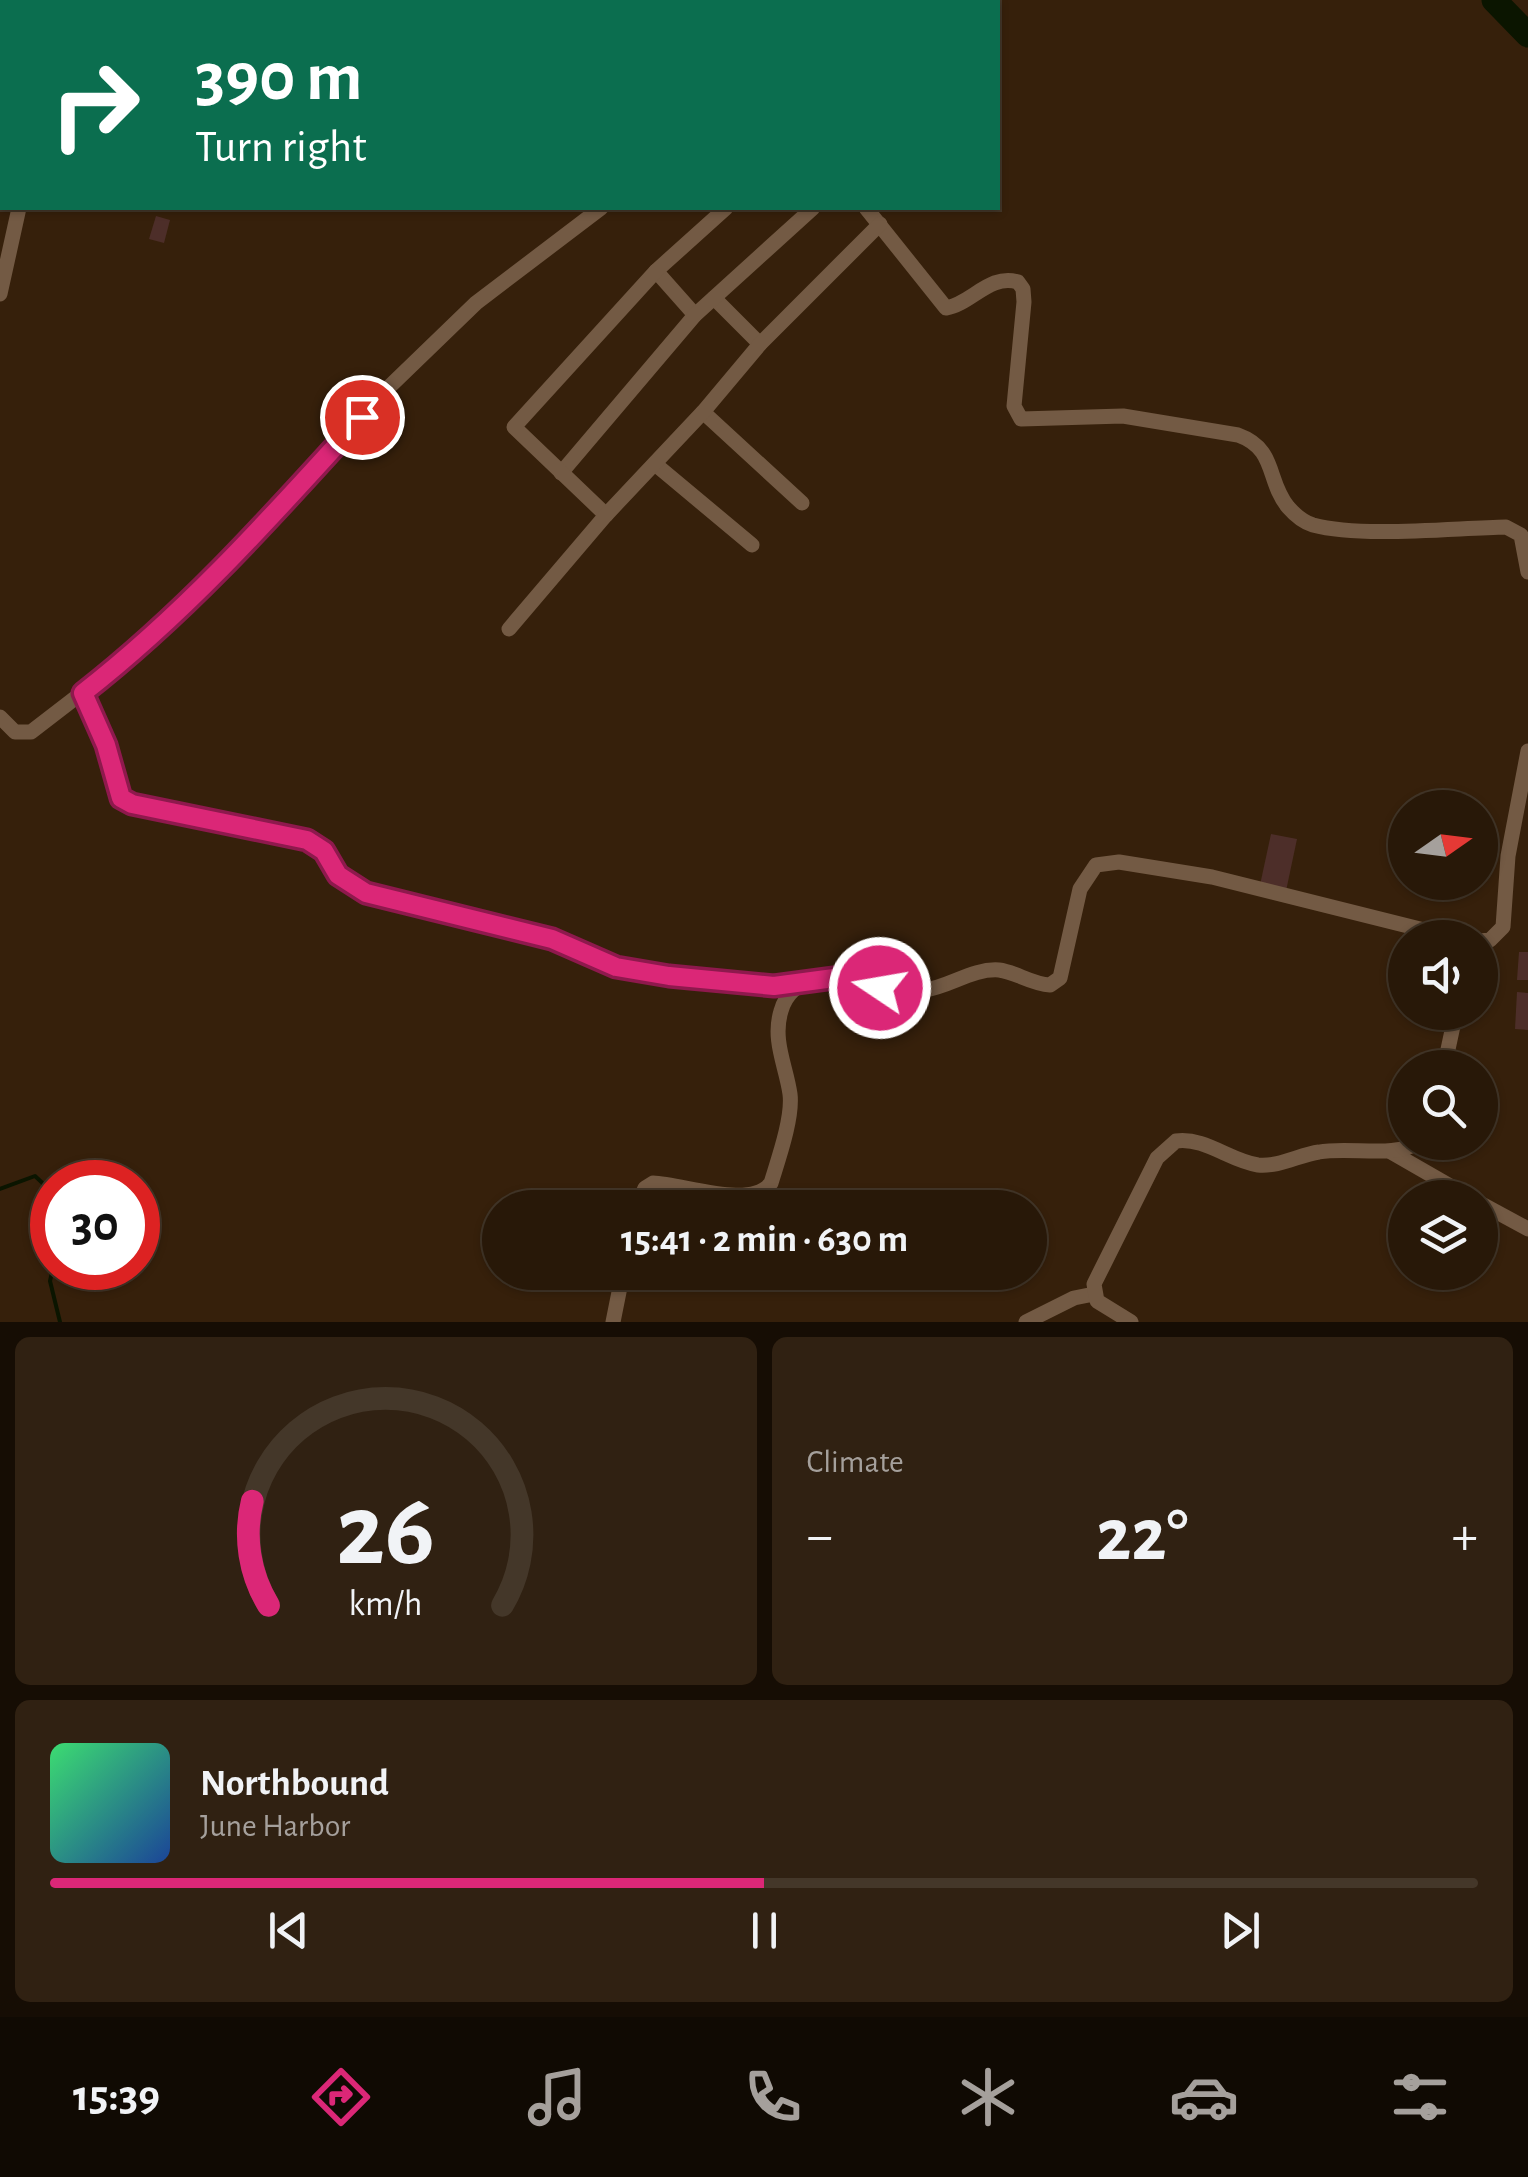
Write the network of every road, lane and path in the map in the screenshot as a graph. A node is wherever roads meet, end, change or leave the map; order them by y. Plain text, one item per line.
1 (20, 210) edge
2 (598, 210) edge
3 (724, 210) edge
4 (811, 210) edge
5 (868, 210) edge
6 (880, 224) junction
7 (656, 271) junction
8 (0, 294) edge
9 (714, 298) junction
10 (695, 316) junction
11 (760, 344) junction
12 (703, 412) junction
13 (655, 464) junction
14 (561, 473) junction
15 (802, 504) dead end
16 (606, 515) junction
17 (752, 545) dead end
18 (1528, 572) edge
19 (509, 629) dead end
20 (83, 693) junction
21 (0, 717) edge
22 (1528, 751) edge
23 (1508, 856) junction
24 (1528, 858) edge
25 (1388, 921) edge
26 (1498, 931) edge
27 (801, 984) junction
28 (1388, 1152) edge
29 (1405, 1160) edge
30 (1440, 1180) edge
31 (644, 1190) edge
32 (696, 1190) edge
33 (766, 1190) edge
34 (1498, 1213) edge
35 (1528, 1229) edge
36 (619, 1290) edge
37 (1094, 1294) junction
38 (613, 1322) edge
39 (1026, 1322) edge
40 (1132, 1322) edge

1 - 8 street
2 - 20 street
3 - 7 street
4 - 9 street
5 - 6 street
6 - 11 street
6 - 18 street
7 - 10 street
7 - 14 street
9 - 10 street
9 - 11 street
10 - 14 street
11 - 12 street
12 - 13 street
12 - 15 street
13 - 16 street
13 - 17 street
14 - 16 street
16 - 19 street
20 - 21 street
20 - 27 street
22 - 23 street
23 - 24 street
23 - 26 street
25 - 27 street
27 - 33 street
28 - 37 street
29 - 30 street
31 - 32 street
34 - 35 street
36 - 38 street
37 - 39 street
37 - 40 street

